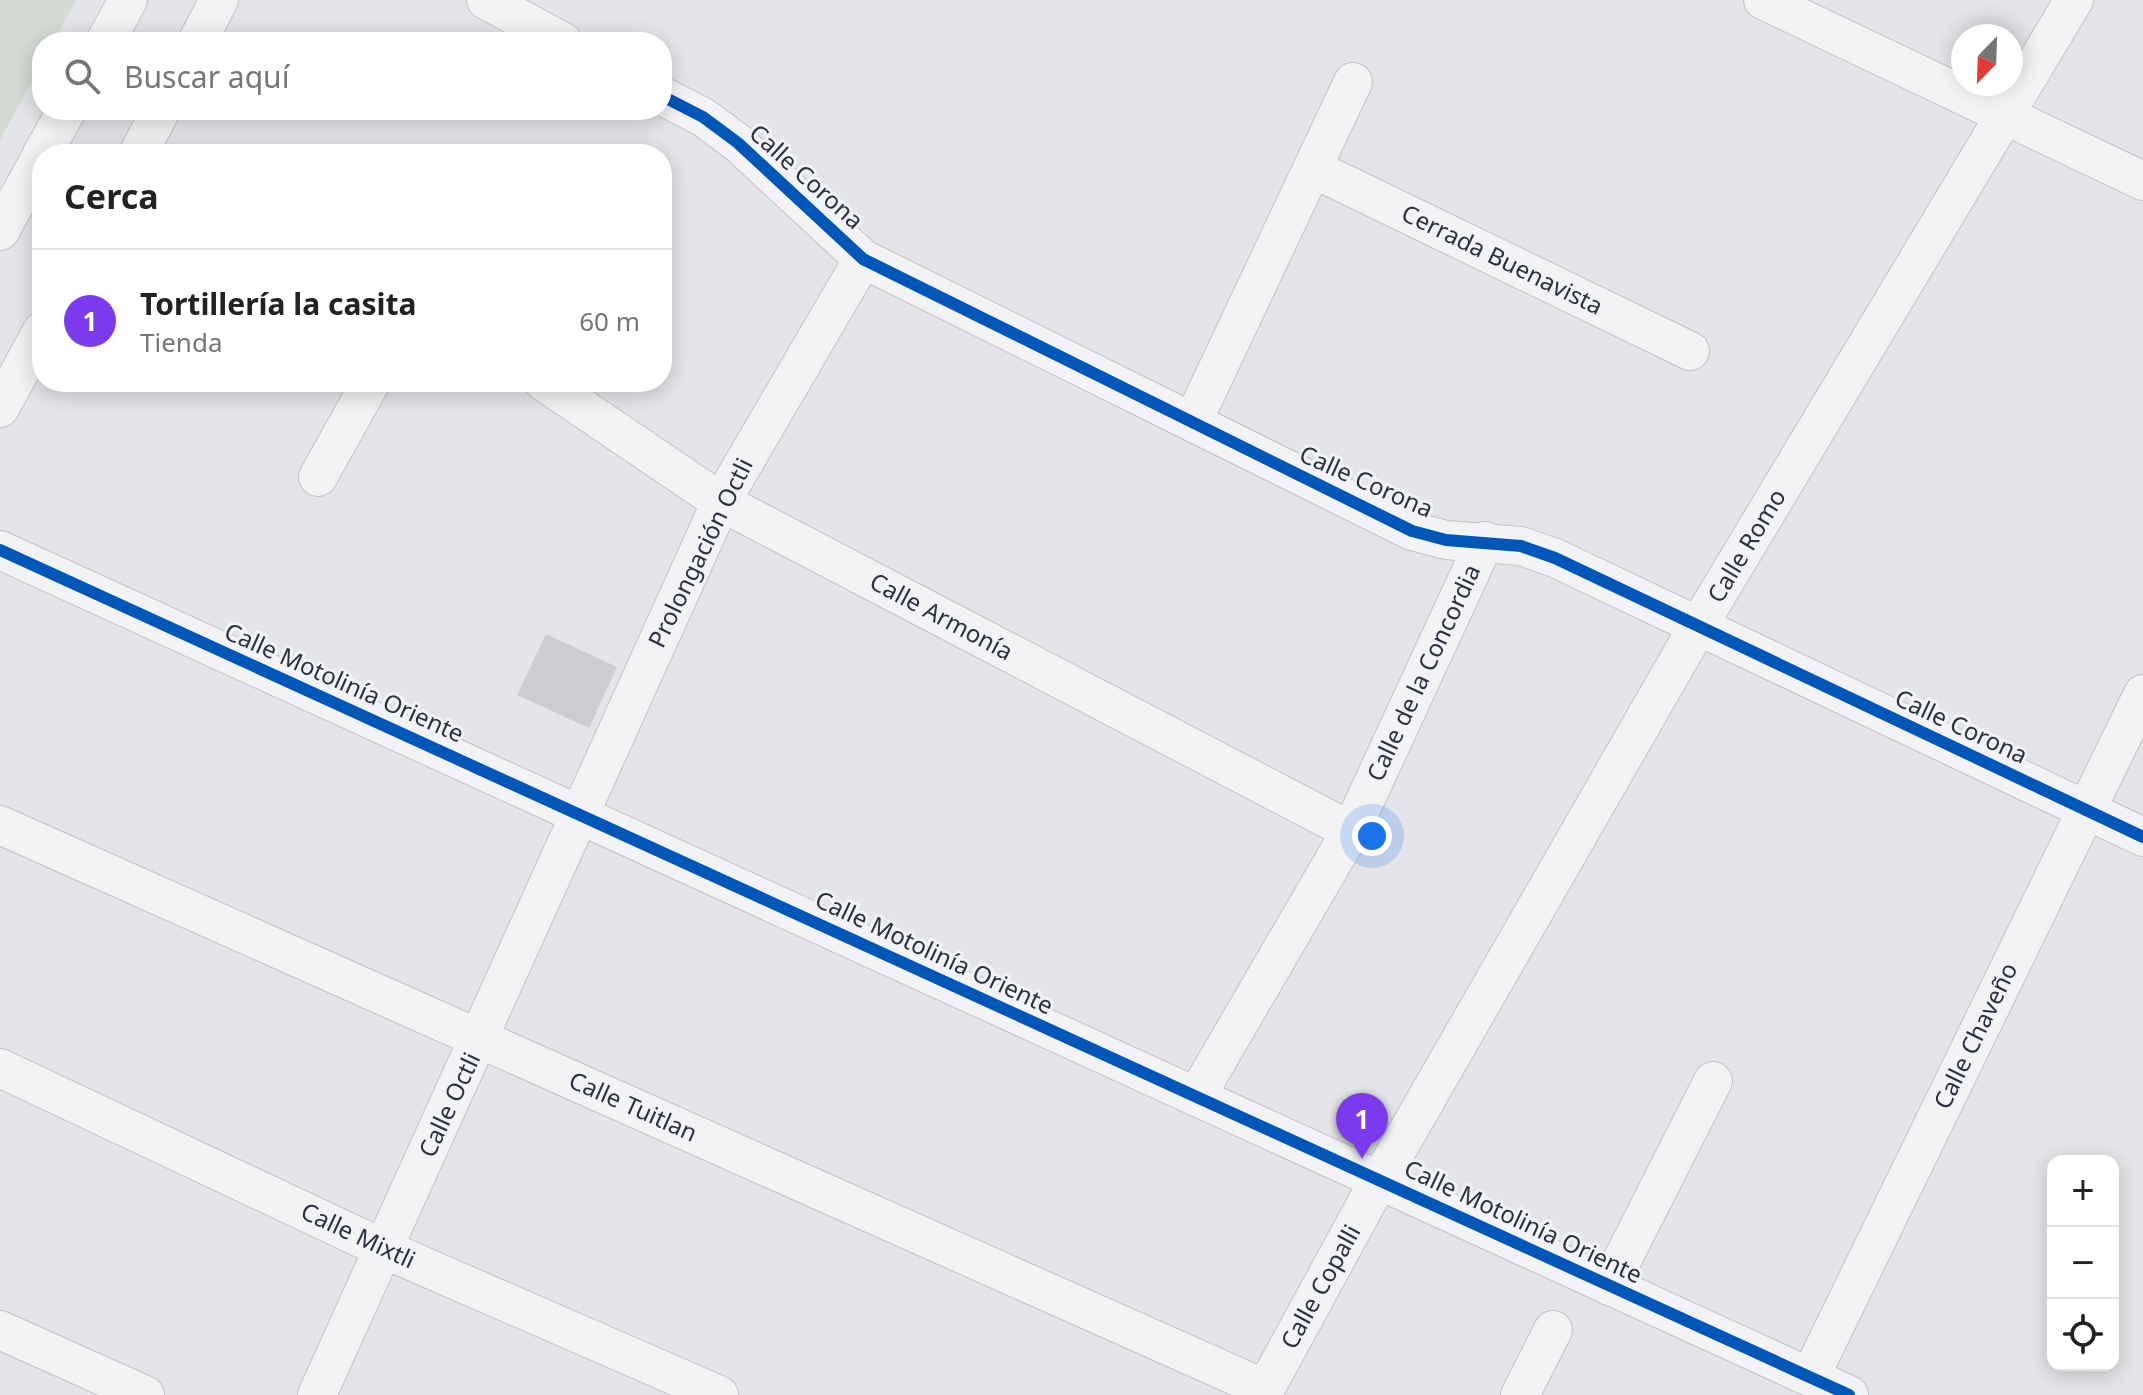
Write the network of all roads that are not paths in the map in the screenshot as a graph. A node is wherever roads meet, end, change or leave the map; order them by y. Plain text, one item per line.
1 (128, 0) edge
2 (219, 0) edge
3 (486, 0) edge
4 (1763, 0) edge
5 (2074, 0) edge
6 (110, 32) edge
7 (202, 32) edge
8 (545, 32) edge
9 (1353, 82) dead end
10 (672, 101) edge
11 (2006, 116) junction
12 (61, 120) edge
13 (48, 144) edge
14 (1314, 169) junction
15 (32, 172) edge
16 (2143, 181) edge
17 (0, 231) edge
18 (863, 259) junction
19 (32, 349) edge
20 (1690, 351) dead end
21 (365, 392) edge
22 (559, 392) edge
23 (0, 408) edge
24 (1193, 421) junction
25 (318, 477) dead end
26 (721, 502) junction
27 (1485, 541) junction
28 (0, 550) edge
29 (1697, 628) junction
30 (2143, 694) edge
31 (2086, 811) junction
32 (579, 814) junction
33 (0, 825) edge
34 (1351, 831) junction
35 (2143, 837) edge
36 (480, 1039) junction
37 (0, 1068) edge
38 (1713, 1081) dead end
39 (1196, 1097) junction
40 (1380, 1180) junction
41 (384, 1249) junction
42 (1609, 1286) junction
43 (0, 1330) edge
44 (1553, 1330) dead end
45 (1810, 1377) junction
46 (1264, 1392) edge
47 (145, 1395) edge
48 (317, 1395) edge
49 (719, 1395) edge
50 (1520, 1395) edge
51 (1849, 1395) edge

1 - 6 street
2 - 7 street
3 - 8 street
4 - 11 street
5 - 11 street, Calle Romo
9 - 14 street
10 - 18 street, Calle Corona
11 - 16 street
11 - 29 street, Calle Romo
12 - 13 street
14 - 20 street, Cerrada Buenavista
14 - 24 street
15 - 17 street
18 - 24 street, Calle Corona
18 - 26 street, Prolongación Octli
19 - 23 street
21 - 25 street
22 - 26 street, Calle Armonía
24 - 27 street, Calle Corona
26 - 32 street, Prolongación Octli
26 - 34 street, Calle Armonía
27 - 29 street, Calle Corona
27 - 34 street, Calle de la Concordia
28 - 32 street, Calle Motolinía Oriente
29 - 31 street, Calle Corona
29 - 40 street, Calle Romo
30 - 31 street, Calle Chaveño
31 - 35 street, Calle Corona
31 - 45 street, Calle Chaveño
32 - 36 street, Calle Octli
32 - 39 street, Calle Motolinía Oriente
33 - 36 street, Calle Tuitlan
34 - 39 street, Calle de la Concordia
36 - 41 street, Calle Octli
36 - 46 street, Calle Tuitlan
37 - 41 street, Calle Mixtli
38 - 42 street
39 - 40 street, Calle Motolinía Oriente
40 - 42 street, Calle Motolinía Oriente
40 - 46 street, Calle Copalli
41 - 48 street, Calle Octli
41 - 49 street, Calle Mixtli
42 - 45 street, Calle Motolinía Oriente
43 - 47 street
44 - 50 street
45 - 51 street, Calle Motolinía Oriente

